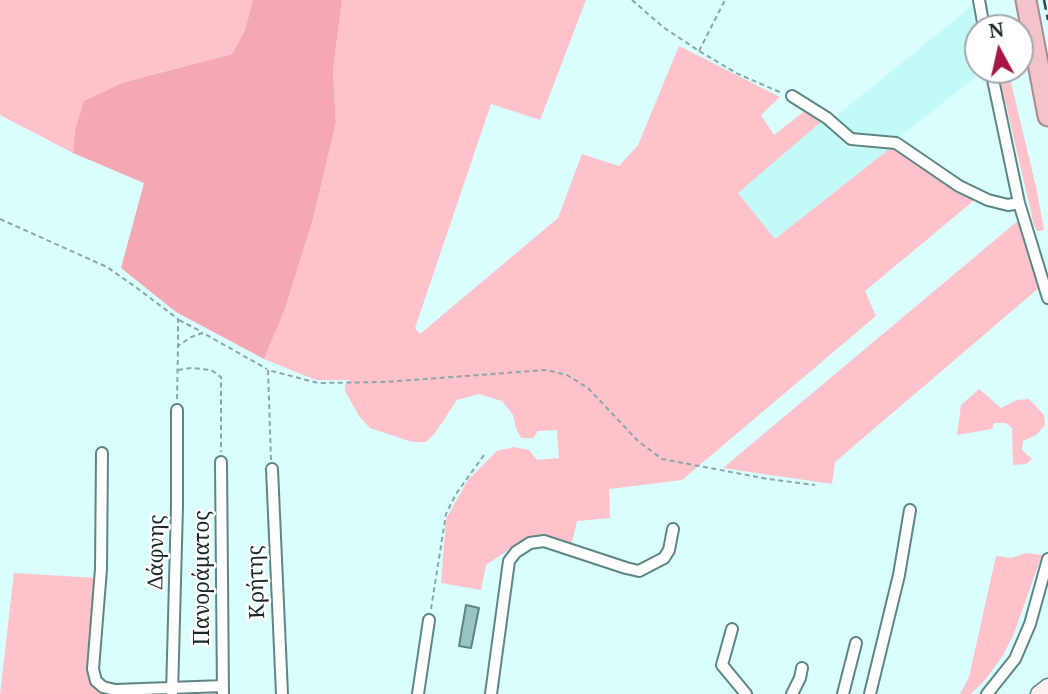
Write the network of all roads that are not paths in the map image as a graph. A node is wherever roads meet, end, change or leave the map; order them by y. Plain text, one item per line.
1 (1026, 0) edge
2 (994, 84) edge
3 (792, 96) road end
4 (1048, 116) edge
5 (1019, 203) junction
6 (1048, 298) edge
7 (177, 410) road end
8 (102, 453) dead end
9 (221, 462) road end
10 (272, 469) road end
11 (910, 510) dead end
12 (673, 529) dead end
13 (1048, 559) edge
14 (429, 620) road end
15 (732, 629) dead end
16 (856, 643) dead end
17 (802, 668) dead end
18 (1048, 687) edge
19 (223, 690) edge
20 (172, 691) edge
21 (282, 694) edge
22 (418, 694) edge
23 (491, 694) edge
24 (747, 694) edge
25 (792, 694) edge
26 (843, 694) edge
27 (870, 694) edge
28 (987, 694) edge
29 (1040, 694) edge

1 - 4 highway
2 - 5 street
3 - 5 street
5 - 6 street
7 - 20 street, Δάφνης
8 - 20 street
9 - 19 street, Πανοράματος
10 - 21 street, Κρήτης
11 - 27 street
12 - 23 street
13 - 28 street
14 - 22 street
15 - 24 street
16 - 26 street
17 - 25 street
18 - 29 main road
19 - 20 street

